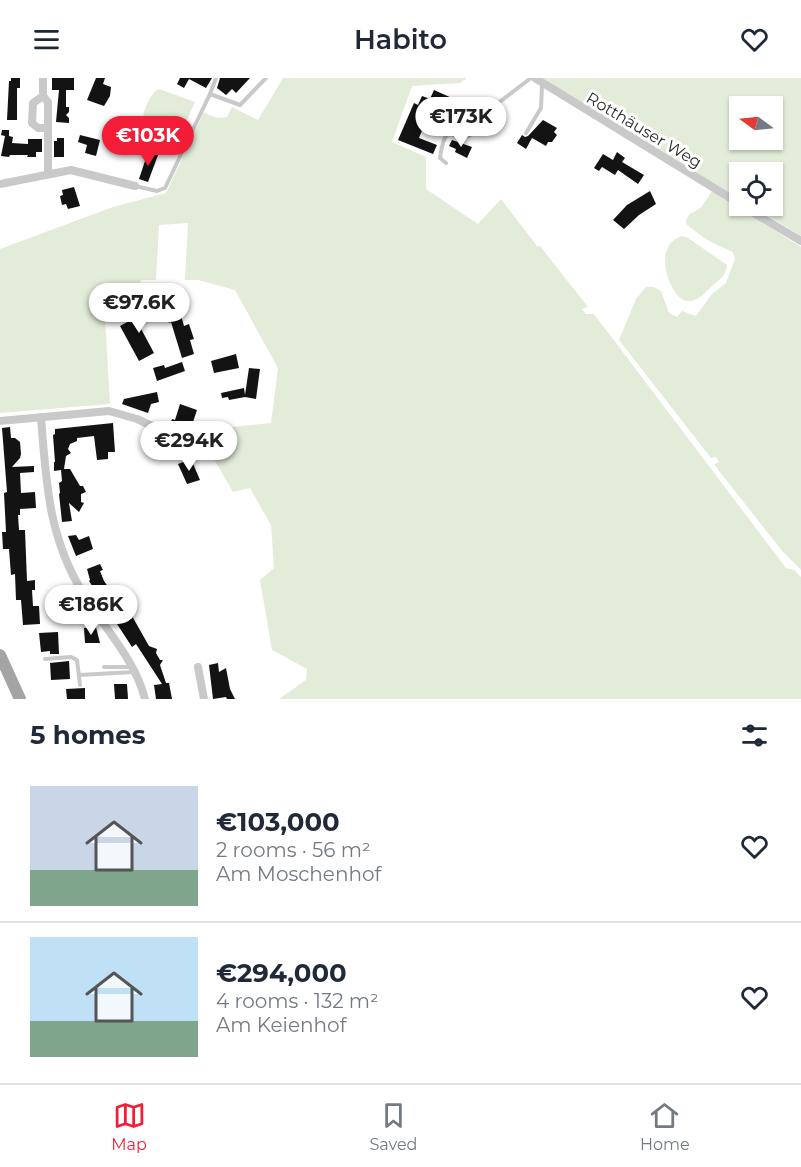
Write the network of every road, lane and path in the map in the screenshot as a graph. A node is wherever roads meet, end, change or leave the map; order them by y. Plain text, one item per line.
1 (43, 78) edge
2 (216, 78) edge
3 (266, 78) edge
4 (531, 78) edge
5 (535, 78) edge
6 (543, 84) junction
7 (210, 94) junction
8 (43, 96) junction
9 (48, 128) junction
10 (526, 133) dead end
11 (446, 163) dead end
12 (48, 174) junction
13 (0, 184) edge
14 (135, 186) joint
15 (729, 198) edge
16 (759, 216) edge
17 (801, 242) edge
18 (41, 417) junction
19 (0, 421) edge
20 (173, 442) dead end
21 (0, 655) edge
22 (45, 659) dead end
23 (198, 667) dead end
24 (104, 668) dead end
25 (133, 669) junction
26 (79, 675) junction
27 (80, 685) dead end
28 (20, 699) edge
29 (145, 699) edge
30 (204, 699) edge

1 - 8 street
2 - 7 lane
3 - 7 lane
4 - 11 lane
5 - 6 street, Rotthäuser Weg
6 - 10 lane
6 - 15 street, Rotthäuser Weg
7 - 14 lane
8 - 9 street
8 - 9 street
9 - 12 street
12 - 13 street
12 - 14 street
16 - 17 street, Rotthäuser Weg
18 - 19 street
18 - 20 street
18 - 25 street
21 - 28 main road
22 - 26 lane
23 - 30 street
24 - 25 lane
25 - 26 lane
25 - 29 street
26 - 27 lane

